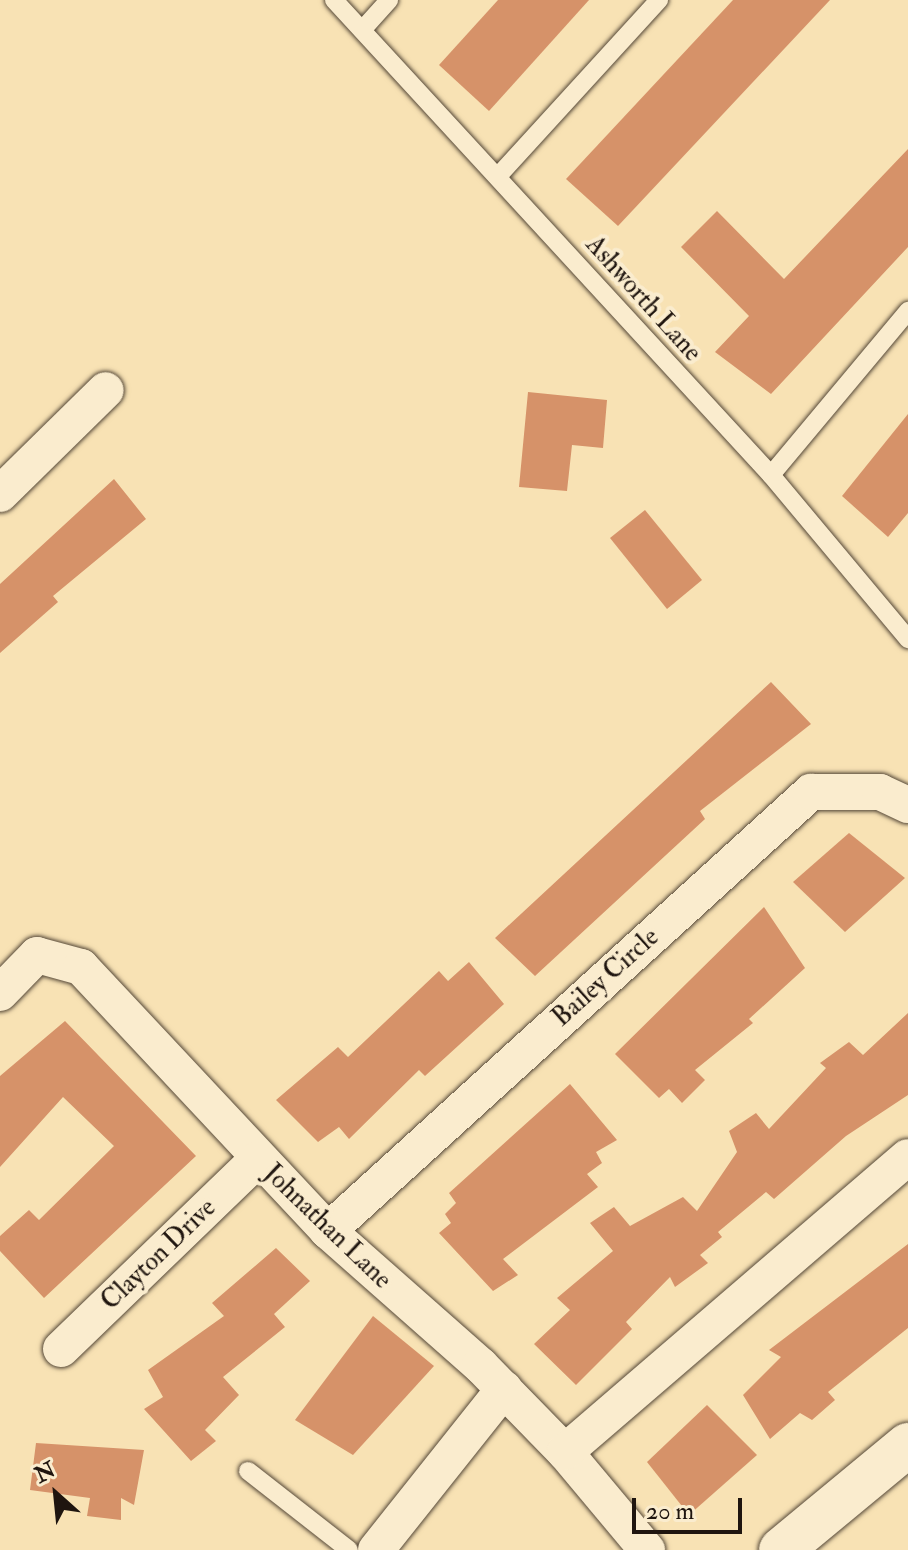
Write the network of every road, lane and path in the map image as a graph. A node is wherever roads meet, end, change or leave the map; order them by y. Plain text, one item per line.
1 (334, 0) edge
2 (389, 0) edge
3 (659, 0) edge
4 (363, 29) junction
5 (500, 174) junction
6 (908, 311) edge
7 (106, 390) dead end
8 (771, 475) junction
9 (0, 494) edge
10 (908, 639) edge
11 (908, 805) edge
12 (0, 993) edge
13 (908, 1157) edge
14 (257, 1160) junction
15 (328, 1231) junction
16 (61, 1349) dead end
17 (504, 1389) junction
18 (908, 1445) edge
19 (565, 1452) junction
20 (248, 1471) dead end
21 (349, 1550) edge
22 (376, 1550) edge
23 (647, 1550) edge
24 (781, 1550) edge

1 - 4 lane, Ashworth Lane
2 - 4 lane
3 - 5 lane
4 - 5 lane, Ashworth Lane
5 - 8 lane, Ashworth Lane
6 - 8 lane
7 - 9 street
8 - 10 lane, Ashworth Lane
11 - 15 street, Bailey Circle
12 - 14 street, Johnathan Lane
13 - 19 street
14 - 15 street, Johnathan Lane
14 - 16 street, Clayton Drive
15 - 17 street, Johnathan Lane
17 - 19 street, Johnathan Lane
17 - 22 street
18 - 24 main road
19 - 23 street, Johnathan Lane
20 - 21 lane

